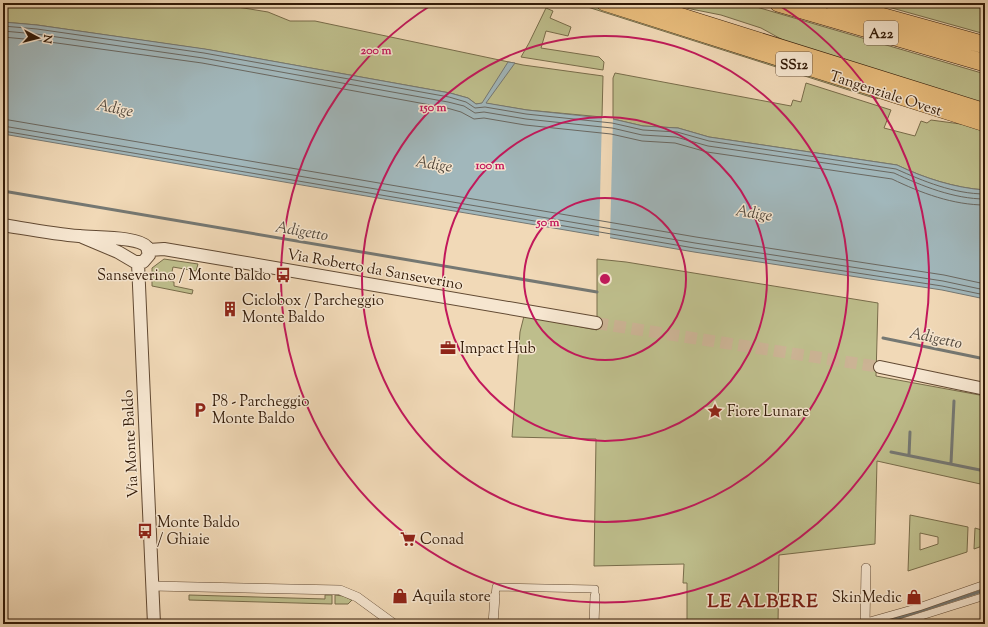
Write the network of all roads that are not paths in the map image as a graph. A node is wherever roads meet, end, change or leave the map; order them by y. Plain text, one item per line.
1 (604, 3) edge
2 (641, 3) edge
3 (778, 3) edge
4 (834, 3) edge
5 (985, 45) edge
6 (985, 62) edge
7 (985, 111) edge
8 (985, 124) edge
9 (3, 225) edge
10 (80, 236) junction
11 (137, 242) junction
12 (149, 250) junction
13 (135, 262) junction
14 (596, 323) tunnel mouth
15 (880, 367) tunnel mouth
16 (985, 389) edge
17 (866, 568) dead end
18 (985, 584) edge
19 (152, 586) junction
20 (495, 596) joint
21 (595, 596) joint
22 (985, 596) edge
23 (154, 624) edge
24 (394, 624) edge
25 (493, 624) edge
26 (594, 624) edge
27 (863, 624) edge
28 (896, 624) edge

1 - 8 highway, Tangenziale Ovest / SS12
2 - 7 highway, Tangenziale Ovest / SS12
3 - 6 highway, A22
4 - 5 highway, A22
9 - 10 street
10 - 11 street
10 - 13 street
11 - 12 street
11 - 13 street
12 - 13 street
12 - 14 street, Via Roberto da Sanseverino
13 - 19 street, Via Monte Baldo
15 - 16 street
17 - 27 street
18 - 27 street
19 - 23 street, Via Monte Baldo
19 - 24 street
20 - 21 street
20 - 25 street
21 - 26 street
22 - 28 street

